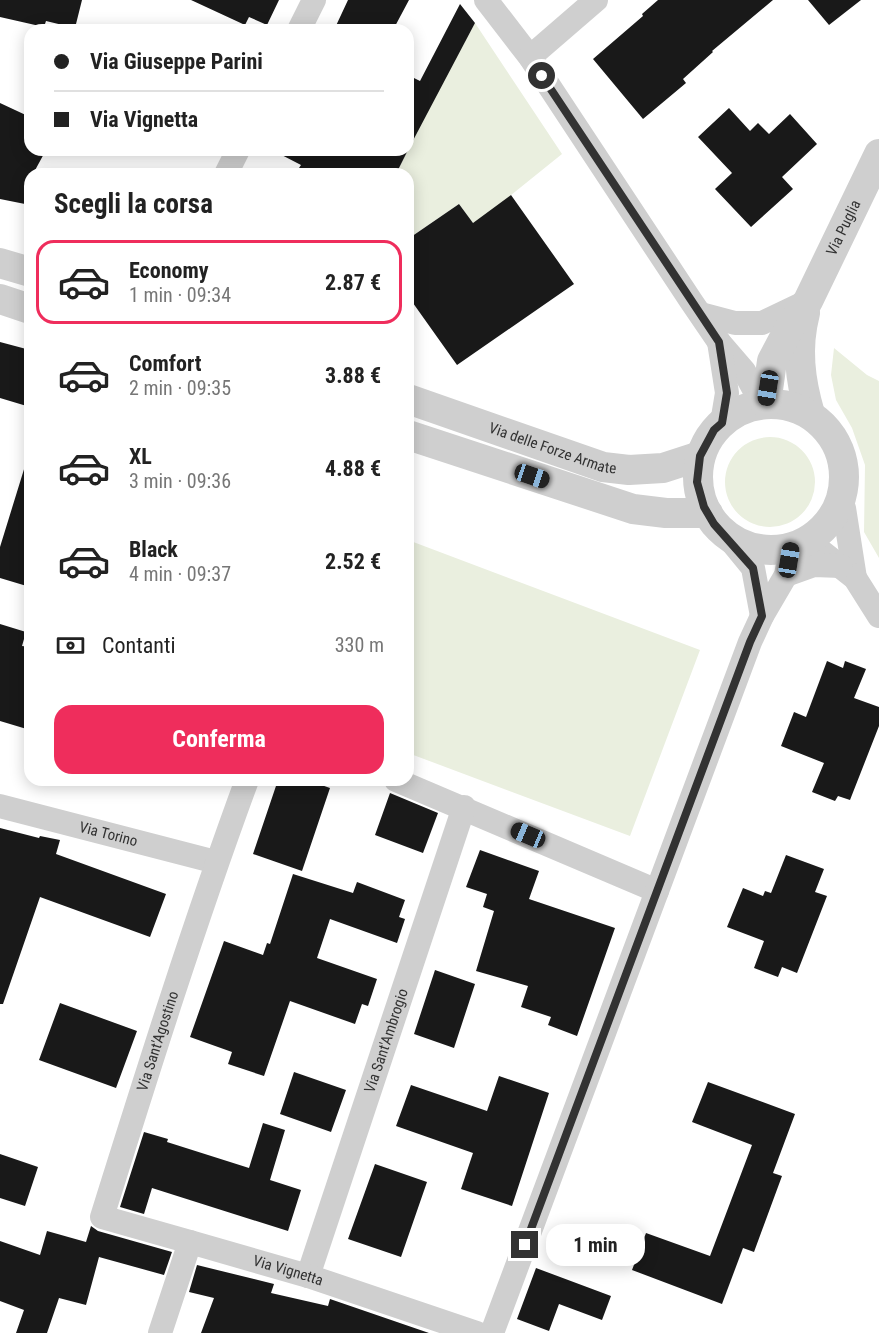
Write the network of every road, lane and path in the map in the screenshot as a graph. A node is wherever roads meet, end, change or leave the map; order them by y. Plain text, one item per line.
1 (314, 0) edge
2 (486, 0) edge
3 (596, 0) edge
4 (302, 24) edge
5 (530, 57) junction
6 (879, 154) edge
7 (0, 263) edge
8 (24, 270) edge
9 (0, 299) edge
10 (808, 301) junction
11 (24, 307) edge
12 (701, 314) junction
13 (719, 342) junction
14 (414, 401) edge
15 (764, 404) junction
16 (810, 414) junction
17 (722, 423) junction
18 (414, 437) edge
19 (700, 456) junction
20 (840, 503) junction
21 (717, 524) junction
22 (795, 555) junction
23 (848, 572) junction
24 (762, 616) junction
25 (879, 616) edge
26 (245, 786) edge
27 (411, 786) edge
28 (0, 806) edge
29 (464, 807) junction
30 (216, 862) junction
31 (657, 891) junction
32 (190, 1242) junction
33 (308, 1276) junction
34 (160, 1333) edge
35 (477, 1333) edge
36 (492, 1333) edge

1 - 4 street
2 - 5 street
3 - 5 street
5 - 12 street
6 - 10 street, Via Puglia
7 - 8 street
9 - 11 street
10 - 12 street
10 - 15 street, Via Puglia
10 - 16 street, Via Puglia
12 - 13 street
13 - 15 street
13 - 17 street
14 - 19 street, Via delle Forze Armate
15 - 16 street
15 - 17 street
16 - 20 street
17 - 19 street
18 - 21 street
19 - 21 street
20 - 22 street
20 - 23 street
21 - 22 street
21 - 24 street
22 - 23 street
22 - 23 street
22 - 24 street
23 - 25 street
24 - 31 street
26 - 30 street, Via Sant'Agostino
27 - 29 street
28 - 30 street, Via Torino
29 - 31 street
29 - 33 street, Via Sant'Ambrogio
30 - 32 street, Via Sant'Agostino
31 - 36 street
32 - 33 street, Via Vignetta
32 - 34 street
33 - 35 street, Via Vignetta

